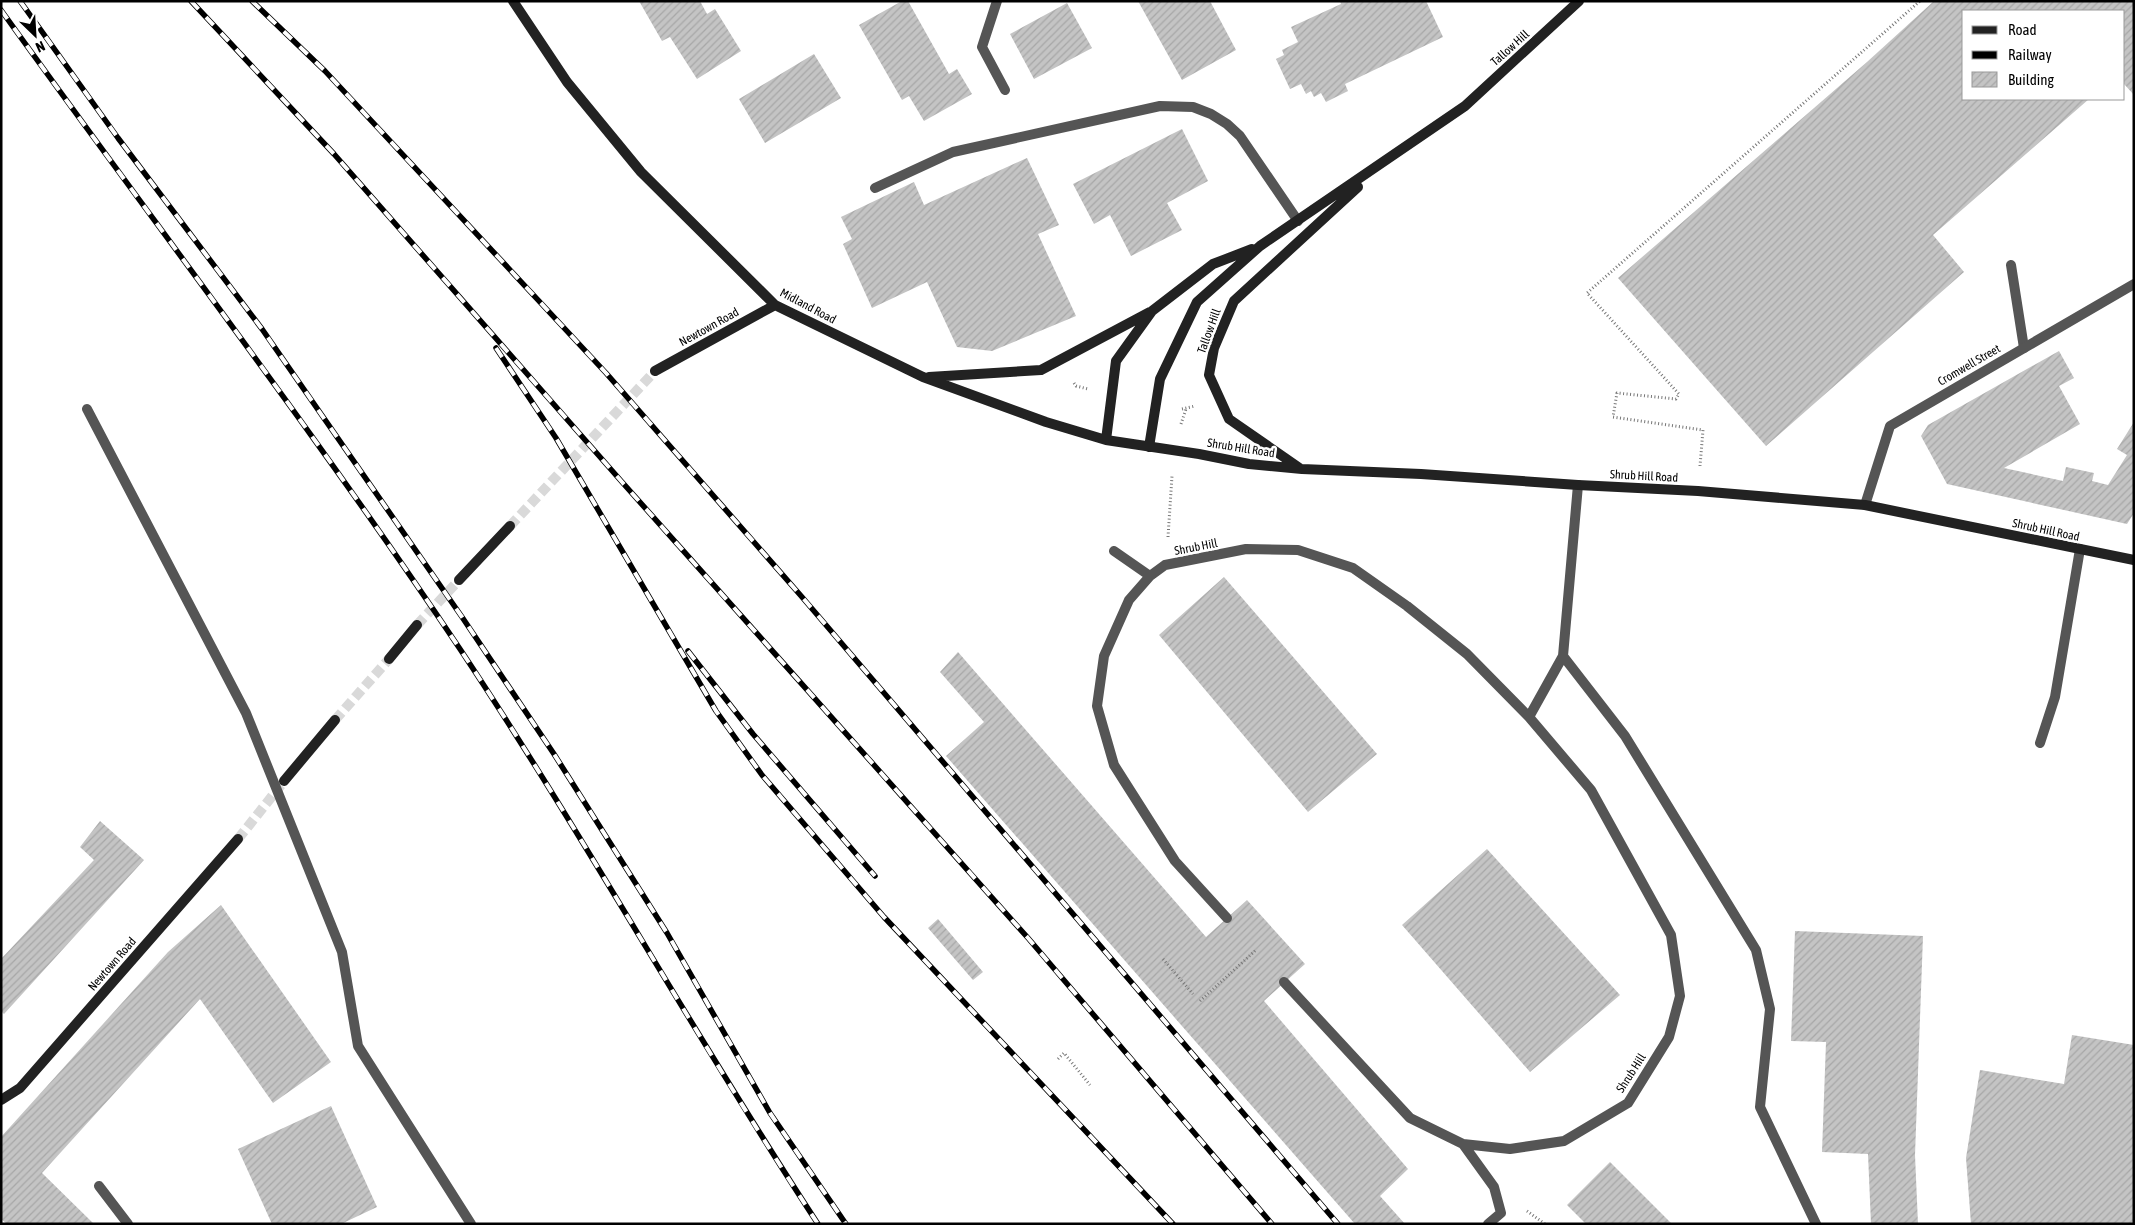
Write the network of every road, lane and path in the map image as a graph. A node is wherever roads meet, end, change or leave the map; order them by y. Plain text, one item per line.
1 (513, 1) edge
2 (998, 1) edge
3 (1579, 1) edge
4 (1920, 1) edge
5 (1005, 90) dead end
6 (1382, 164) junction
7 (875, 188) dead end
8 (1298, 221) junction
9 (1260, 246) junction
10 (2011, 264) dead end
11 (2134, 284) edge
12 (775, 305) junction
13 (1152, 311) junction
14 (2024, 348) junction
15 (655, 371) tunnel mouth
16 (923, 378) junction
17 (87, 409) dead end
18 (1106, 440) junction
19 (1149, 447) junction
20 (1174, 450) junction
21 (1302, 469) junction
22 (1578, 485) junction
23 (1698, 491) junction
24 (1866, 505) junction
25 (510, 526) tunnel mouth
26 (2080, 549) junction
27 (1114, 551) dead end
28 (2134, 560) edge
29 (1166, 566) junction
30 (1150, 576) junction
31 (458, 580) tunnel mouth
32 (417, 625) tunnel mouth
33 (1563, 656) junction
34 (389, 659) tunnel mouth
35 (1528, 718) junction
36 (335, 720) tunnel mouth
37 (2040, 743) dead end
38 (284, 780) tunnel mouth
39 (238, 839) tunnel mouth
40 (1227, 918) dead end
41 (1256, 950) dead end
42 (1163, 959) dead end
43 (1284, 982) dead end
44 (1193, 994) dead end
45 (1200, 1001) dead end
46 (1058, 1059) dead end
47 (1090, 1085) dead end
48 (1, 1100) edge
49 (1463, 1144) junction
50 (99, 1186) dead end
51 (128, 1224) edge
52 (471, 1224) edge
53 (1488, 1224) edge
54 (1816, 1224) edge

1 - 12 main road, Midland Road
2 - 5 street
3 - 6 main road, Tallow Hill
4 - 23 path
6 - 8 main road, Tallow Hill
6 - 21 main road, Tallow Hill
7 - 8 street
8 - 9 main road, Tallow Hill
9 - 13 main road, Tallow Hill
9 - 19 main road, Tallow Hill
10 - 14 street
11 - 14 street, Cromwell Street
12 - 15 main road, Newtown Road
12 - 16 main road, Midland Road
13 - 16 main road, Tallow Hill
13 - 18 main road, Tallow Hill
14 - 24 street, Cromwell Street
16 - 18 main road, Midland Road
17 - 52 street
18 - 19 main road, Midland Road
19 - 20 main road, Shrub Hill Road
20 - 21 main road, Shrub Hill Road
20 - 29 path
21 - 22 main road, Shrub Hill Road
22 - 23 main road, Shrub Hill Road
22 - 33 street
23 - 24 main road, Shrub Hill Road
24 - 26 main road, Shrub Hill Road
25 - 31 main road
26 - 28 main road, Shrub Hill Road
26 - 37 street
27 - 30 street
29 - 30 street, Shrub Hill
29 - 35 street, Shrub Hill
30 - 40 street, Shrub Hill
32 - 34 main road
33 - 35 street
33 - 54 street
35 - 49 street, Shrub Hill
36 - 38 main road
39 - 48 main road, Newtown Road
41 - 45 path
42 - 44 path
43 - 49 street, Shrub Hill
46 - 47 path
49 - 53 street
50 - 51 street

